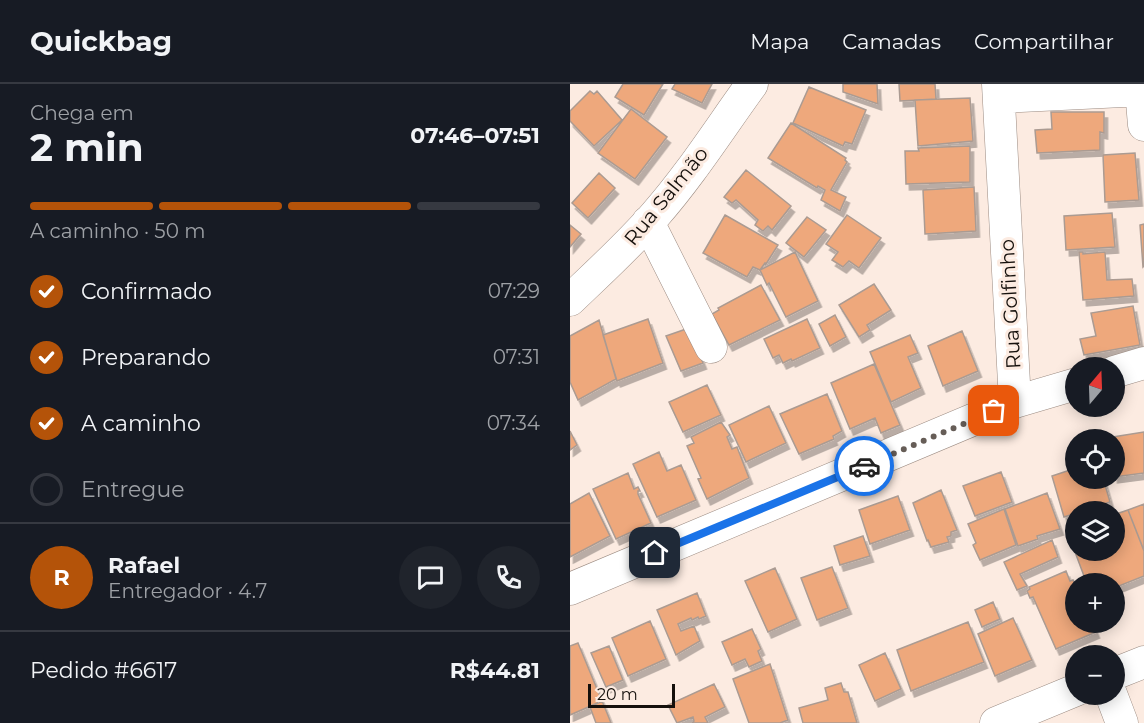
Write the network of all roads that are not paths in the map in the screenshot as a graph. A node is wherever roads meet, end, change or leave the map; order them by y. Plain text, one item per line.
1 (752, 84) edge
2 (999, 90) edge
3 (1143, 90) edge
4 (1144, 125) edge
5 (648, 222) junction
6 (570, 300) edge
7 (711, 347) dead end
8 (1144, 363) edge
9 (1125, 369) edge
10 (1065, 387) edge
11 (1015, 402) junction
12 (570, 589) edge
13 (1144, 662) edge
14 (1125, 670) edge
15 (1065, 695) edge
16 (1115, 705) edge
17 (996, 723) edge
18 (1122, 723) edge

1 - 5 street, Rua Salmão
2 - 3 street
2 - 11 street, Rua Golfinho
3 - 4 street
5 - 6 street, Rua Salmão
5 - 7 street
8 - 9 street
10 - 11 street
11 - 12 street
13 - 14 street
15 - 17 street
16 - 18 street

